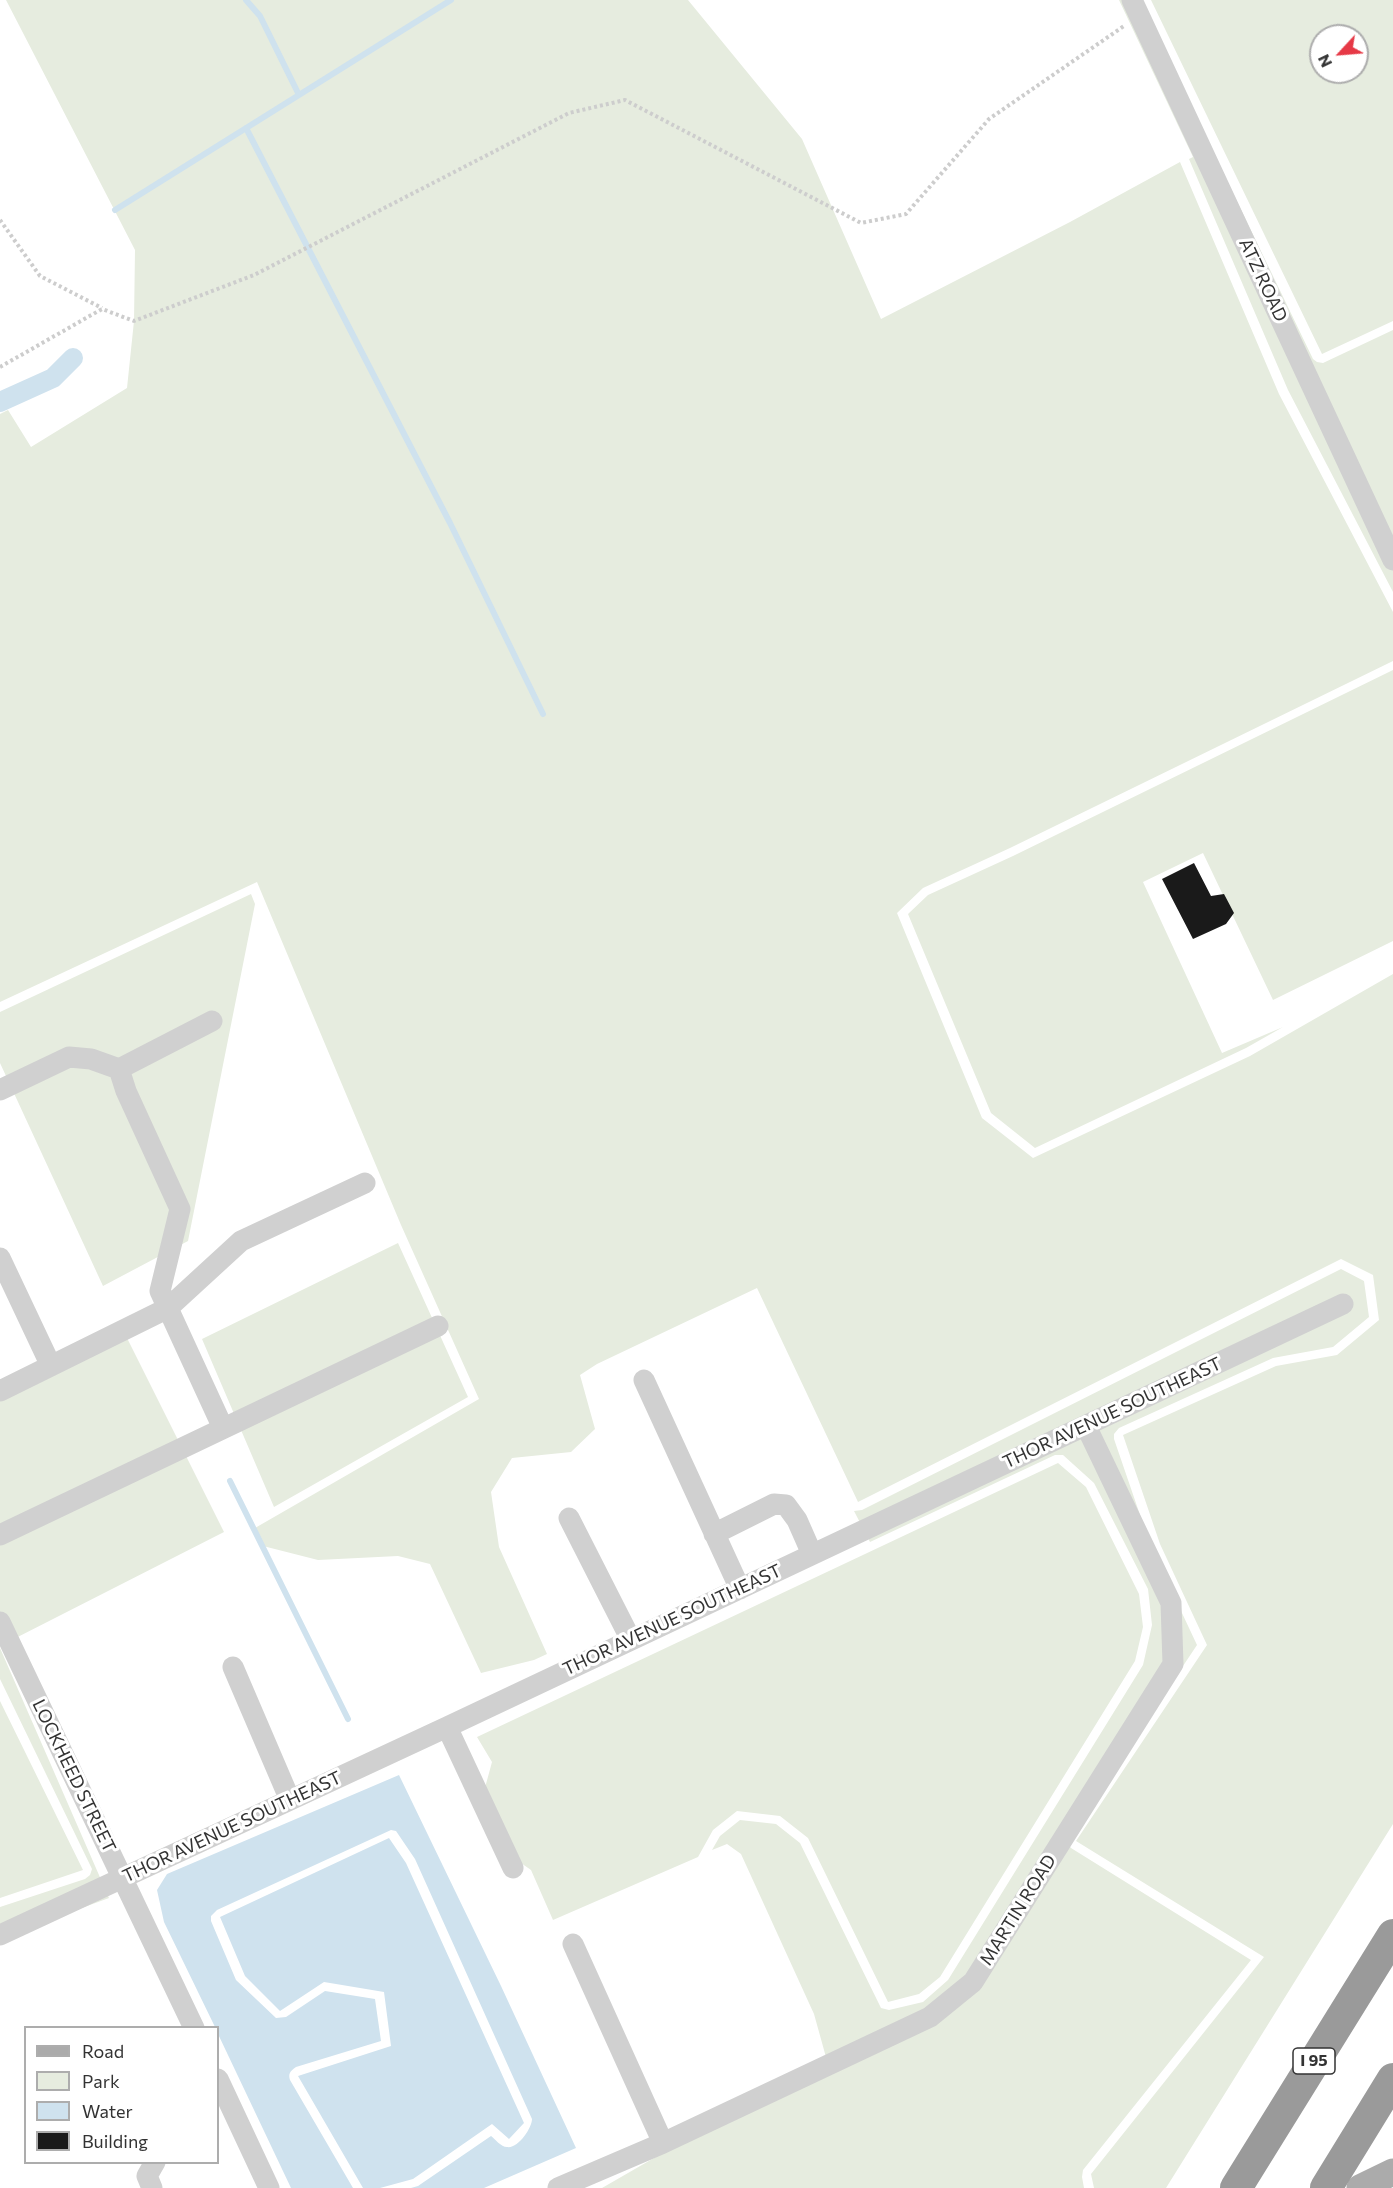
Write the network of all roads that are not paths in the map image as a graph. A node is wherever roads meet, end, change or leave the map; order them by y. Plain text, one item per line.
1 (1136, 7) edge
2 (1393, 560) edge
3 (212, 1021) dead end
4 (119, 1069) junction
5 (0, 1090) edge
6 (365, 1183) dead end
7 (0, 1258) edge
8 (1343, 1304) dead end
9 (168, 1308) junction
10 (438, 1326) dead end
11 (51, 1366) junction
12 (644, 1380) dead end
13 (0, 1391) edge
14 (1086, 1426) junction
15 (223, 1428) junction
16 (570, 1518) dead end
17 (714, 1534) junction
18 (0, 1535) edge
19 (812, 1554) junction
20 (740, 1589) junction
21 (0, 1622) edge
22 (631, 1640) junction
23 (233, 1666) dead end
24 (447, 1727) junction
25 (290, 1800) junction
26 (513, 1868) dead end
27 (123, 1877) junction
28 (0, 1935) edge
29 (1393, 1935) edge
30 (573, 1944) dead end
31 (193, 2026) edge
32 (1393, 2079) edge
33 (219, 2084) edge
34 (227, 2122) edge
35 (663, 2143) junction
36 (154, 2164) edge
37 (1393, 2172) edge
38 (152, 2188) edge
39 (269, 2188) edge
40 (558, 2188) edge
41 (1236, 2188) edge
42 (1326, 2188) edge
43 (1360, 2188) edge

1 - 2 street, ATZ ROAD
3 - 4 street
4 - 5 street
4 - 9 street
6 - 9 street
7 - 11 street
8 - 14 street, THOR AVENUE SOUTHEAST
9 - 11 street
9 - 15 street
10 - 15 street
11 - 13 street
12 - 17 street
14 - 19 street, THOR AVENUE SOUTHEAST
14 - 35 street, MARTIN ROAD
15 - 18 street
16 - 22 street
17 - 19 street
17 - 20 street
19 - 20 street, THOR AVENUE SOUTHEAST
20 - 22 street, THOR AVENUE SOUTHEAST
21 - 27 street, LOCKHEED STREET
22 - 24 street, THOR AVENUE SOUTHEAST
23 - 25 street
24 - 25 street, THOR AVENUE SOUTHEAST
24 - 26 street
25 - 27 street, THOR AVENUE SOUTHEAST
27 - 28 street, THOR AVENUE SOUTHEAST
27 - 31 street, LOCKHEED STREET
29 - 41 highway, I 95
30 - 35 street
32 - 42 highway
33 - 34 street
34 - 39 street
35 - 40 street, MARTIN ROAD
36 - 38 street
37 - 43 main road

